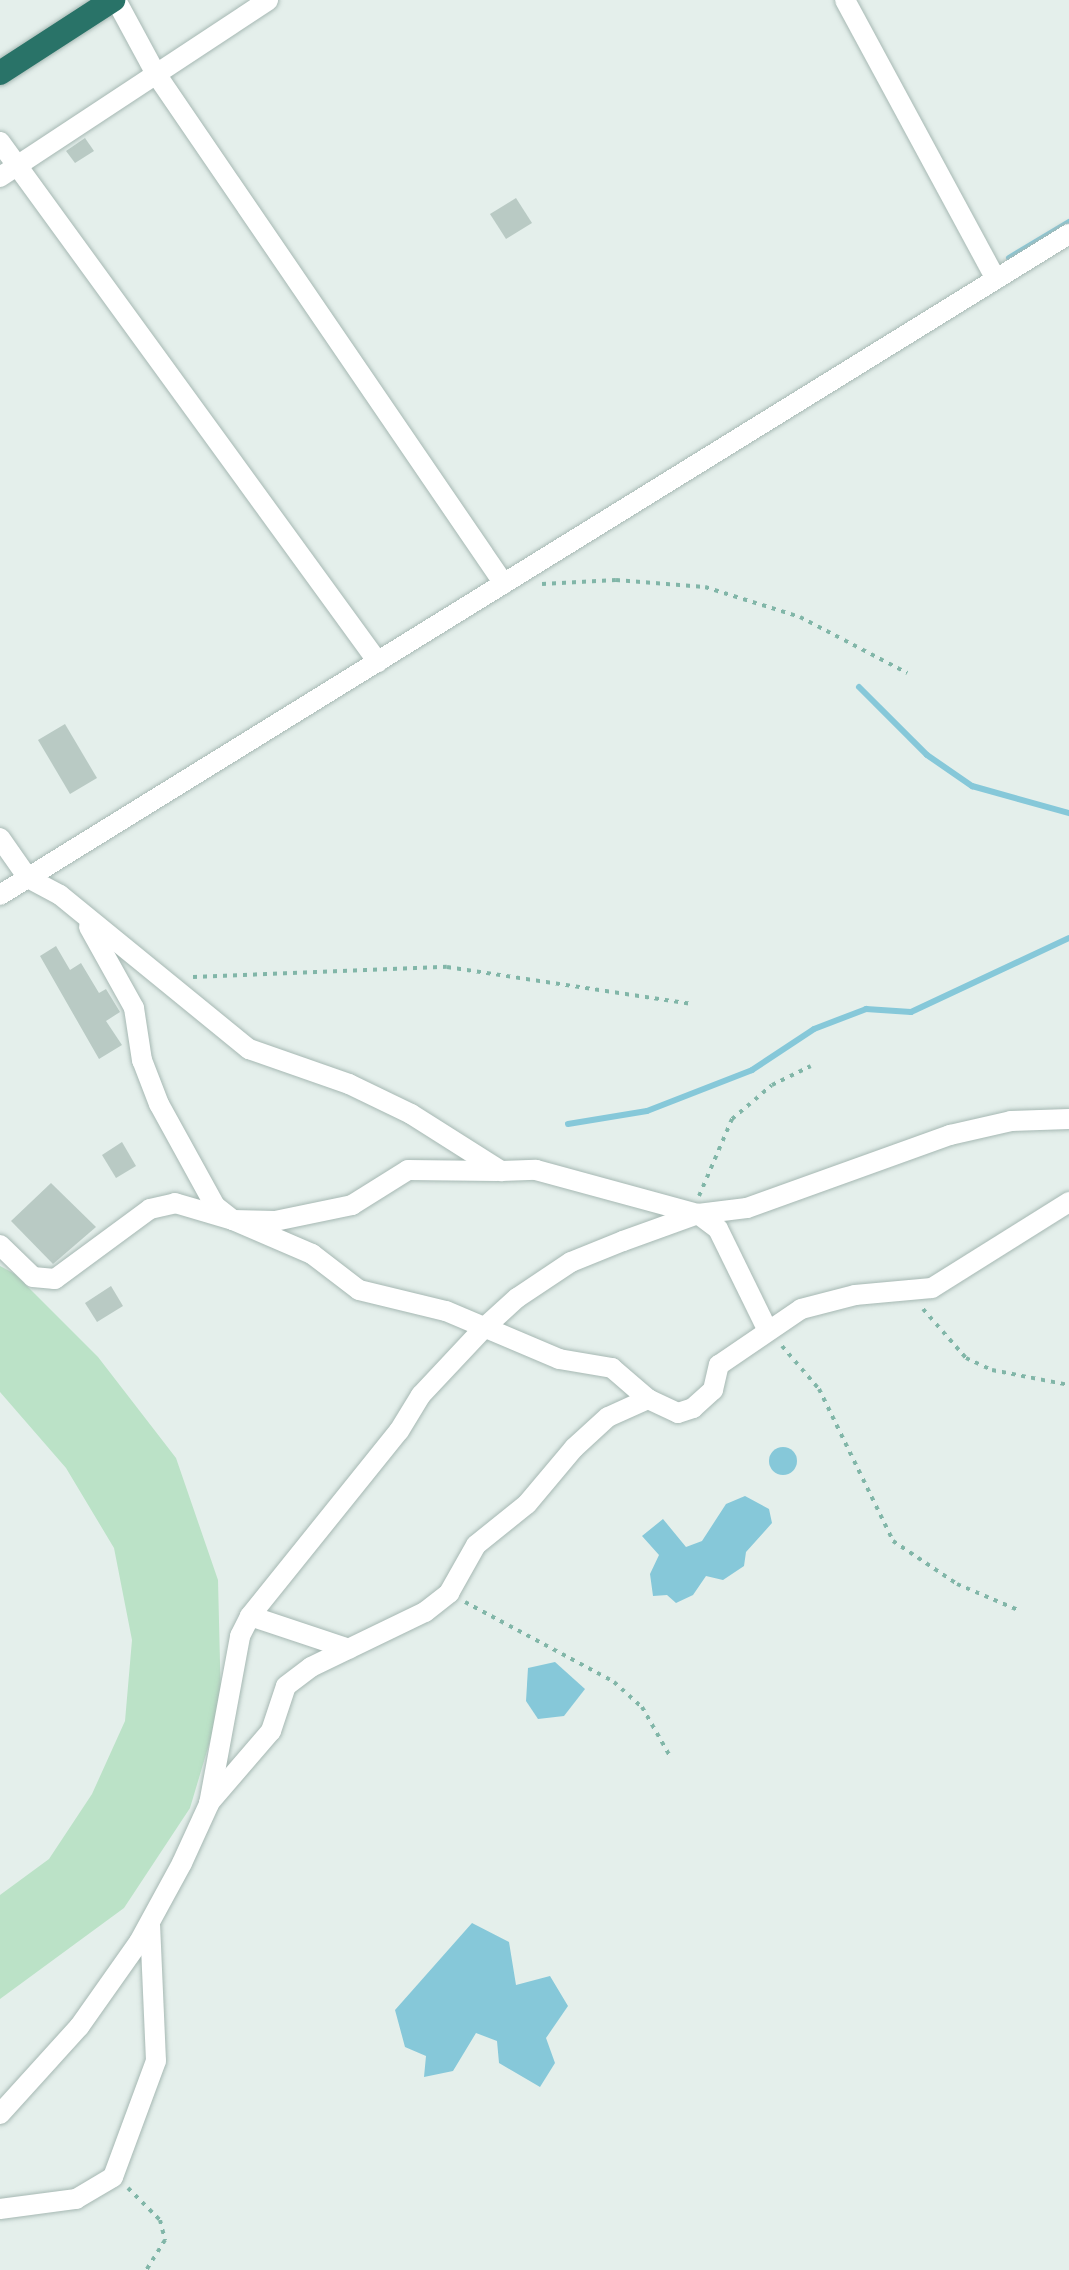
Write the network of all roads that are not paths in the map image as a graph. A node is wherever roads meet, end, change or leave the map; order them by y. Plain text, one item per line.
1 (114, 0) edge
2 (268, 0) edge
3 (845, 0) edge
4 (0, 73) edge
5 (156, 74) junction
6 (0, 142) edge
7 (8, 171) edge
8 (1069, 234) edge
9 (996, 279) junction
10 (504, 584) junction
11 (378, 662) junction
12 (0, 838) edge
13 (28, 878) junction
14 (0, 897) edge
15 (78, 910) junction
16 (1069, 1119) edge
17 (501, 1171) junction
18 (1069, 1202) edge
19 (698, 1214) junction
20 (233, 1220) junction
21 (0, 1245) edge
22 (484, 1328) junction
23 (767, 1329) junction
24 (648, 1399) junction
25 (250, 1616) junction
26 (349, 1649) junction
27 (209, 1804) junction
28 (150, 1922) junction
29 (0, 2114) edge
30 (0, 2209) edge

1 - 4 highway
1 - 5 street
2 - 5 street
3 - 9 street
5 - 7 street
5 - 10 street
6 - 7 street
7 - 11 street
8 - 9 street
9 - 10 street
10 - 11 street
11 - 13 street
12 - 13 street
13 - 14 street
13 - 15 street
15 - 17 street
15 - 20 street
16 - 19 street
17 - 19 street
17 - 20 street
18 - 23 street
19 - 22 street
19 - 23 street
20 - 21 street
20 - 22 street
22 - 24 street
22 - 25 street
23 - 24 street
24 - 26 street
25 - 26 street
25 - 27 street
26 - 27 street
27 - 28 street
28 - 29 street
28 - 30 street

